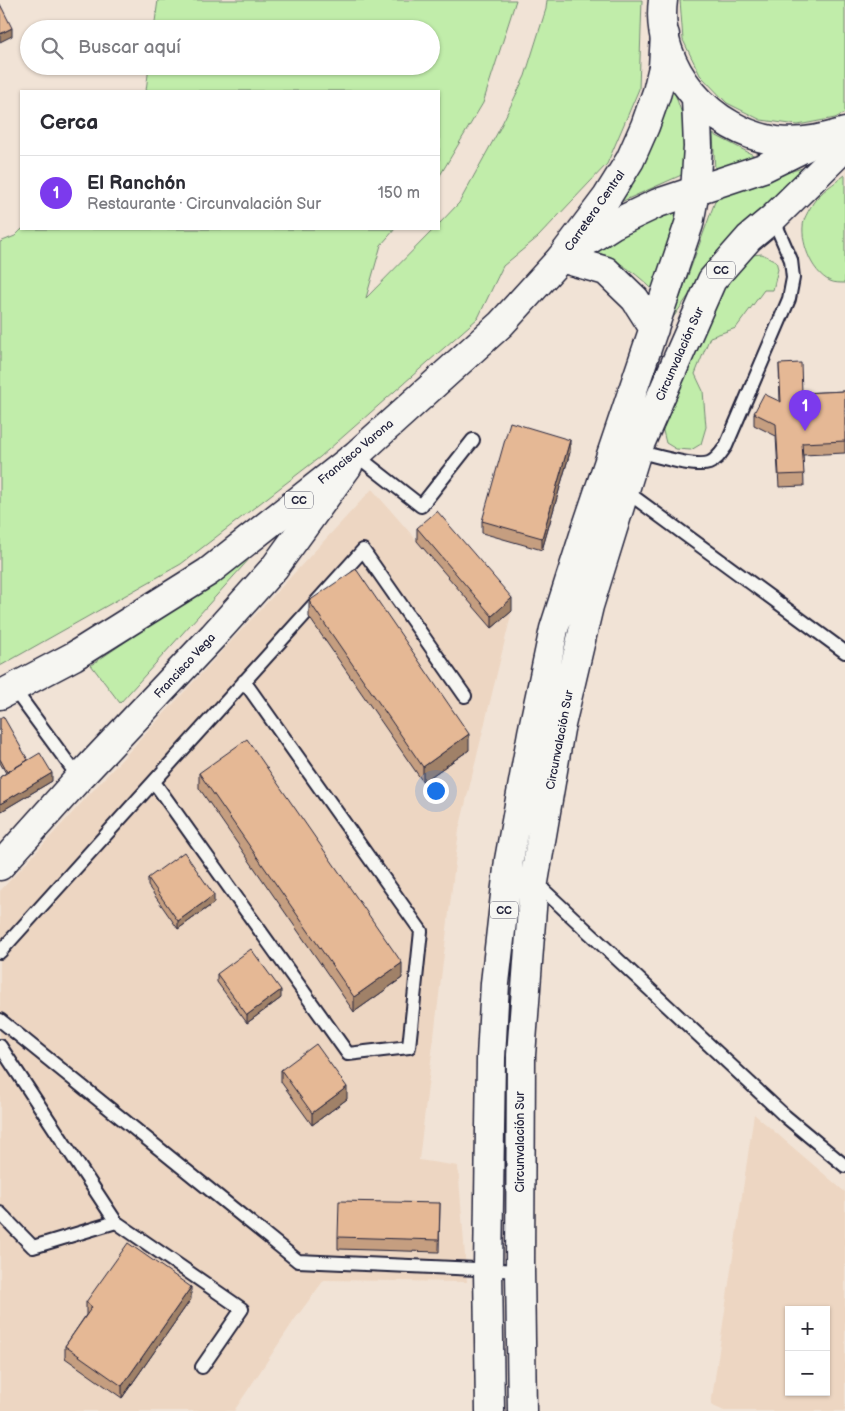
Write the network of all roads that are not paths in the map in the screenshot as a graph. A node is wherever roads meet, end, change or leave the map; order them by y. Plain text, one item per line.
1 (663, 0) edge
2 (664, 33) junction
3 (696, 98) junction
4 (837, 140) edge
5 (695, 191) junction
6 (773, 218) junction
7 (561, 258) junction
8 (654, 329) junction
9 (473, 440) dead end
10 (637, 451) junction
11 (356, 455) junction
12 (615, 483) junction
13 (845, 652) edge
14 (244, 681) junction
15 (7, 692) edge
16 (465, 696) dead end
17 (80, 778) junction
18 (154, 782) junction
19 (509, 860) junction
20 (0, 866) edge
21 (534, 882) junction
22 (0, 952) edge
23 (0, 1020) edge
24 (0, 1046) edge
25 (845, 1166) edge
26 (0, 1213) edge
27 (116, 1222) junction
28 (488, 1269) junction
29 (520, 1271) junction
30 (202, 1367) dead end
31 (490, 1411) edge
32 (522, 1411) edge

1 - 2 main road, Carretera Central / CC
2 - 3 main road, Carretera Central / CC
2 - 7 main road, Carretera Central / CC
3 - 4 main road, Carretera Central / CC
3 - 5 main road, Circunvalación Sur / CC
4 - 5 main road, Carretera Central / CC
4 - 6 main road, Circunvalación Sur / CC
5 - 7 main road, Carretera Central / CC
5 - 8 main road, Circunvalación Sur / CC
6 - 10 main road, Circunvalación Sur / CC
6 - 10 lane
7 - 8 main road
7 - 11 main road, Francisco Varona / CC
8 - 12 main road, Circunvalación Sur / CC
9 - 11 lane
10 - 12 main road, Circunvalación Sur / CC
11 - 15 main road, Francisco Varona / CC
11 - 17 main road, Francisco Vega
12 - 13 lane
12 - 19 main road, Circunvalación Sur / CC
12 - 21 main road, Circunvalación Sur / CC
14 - 16 lane
14 - 18 lane
14 - 18 lane
15 - 17 lane
17 - 20 main road, Francisco Vega
18 - 22 lane
19 - 21 lane
19 - 28 main road, Circunvalación Sur / CC
21 - 25 lane
21 - 29 main road, Circunvalación Sur / CC
23 - 28 lane
24 - 27 lane
26 - 27 lane
27 - 30 lane
28 - 29 lane
28 - 31 main road, Circunvalación Sur / CC
29 - 32 main road, Circunvalación Sur / CC

